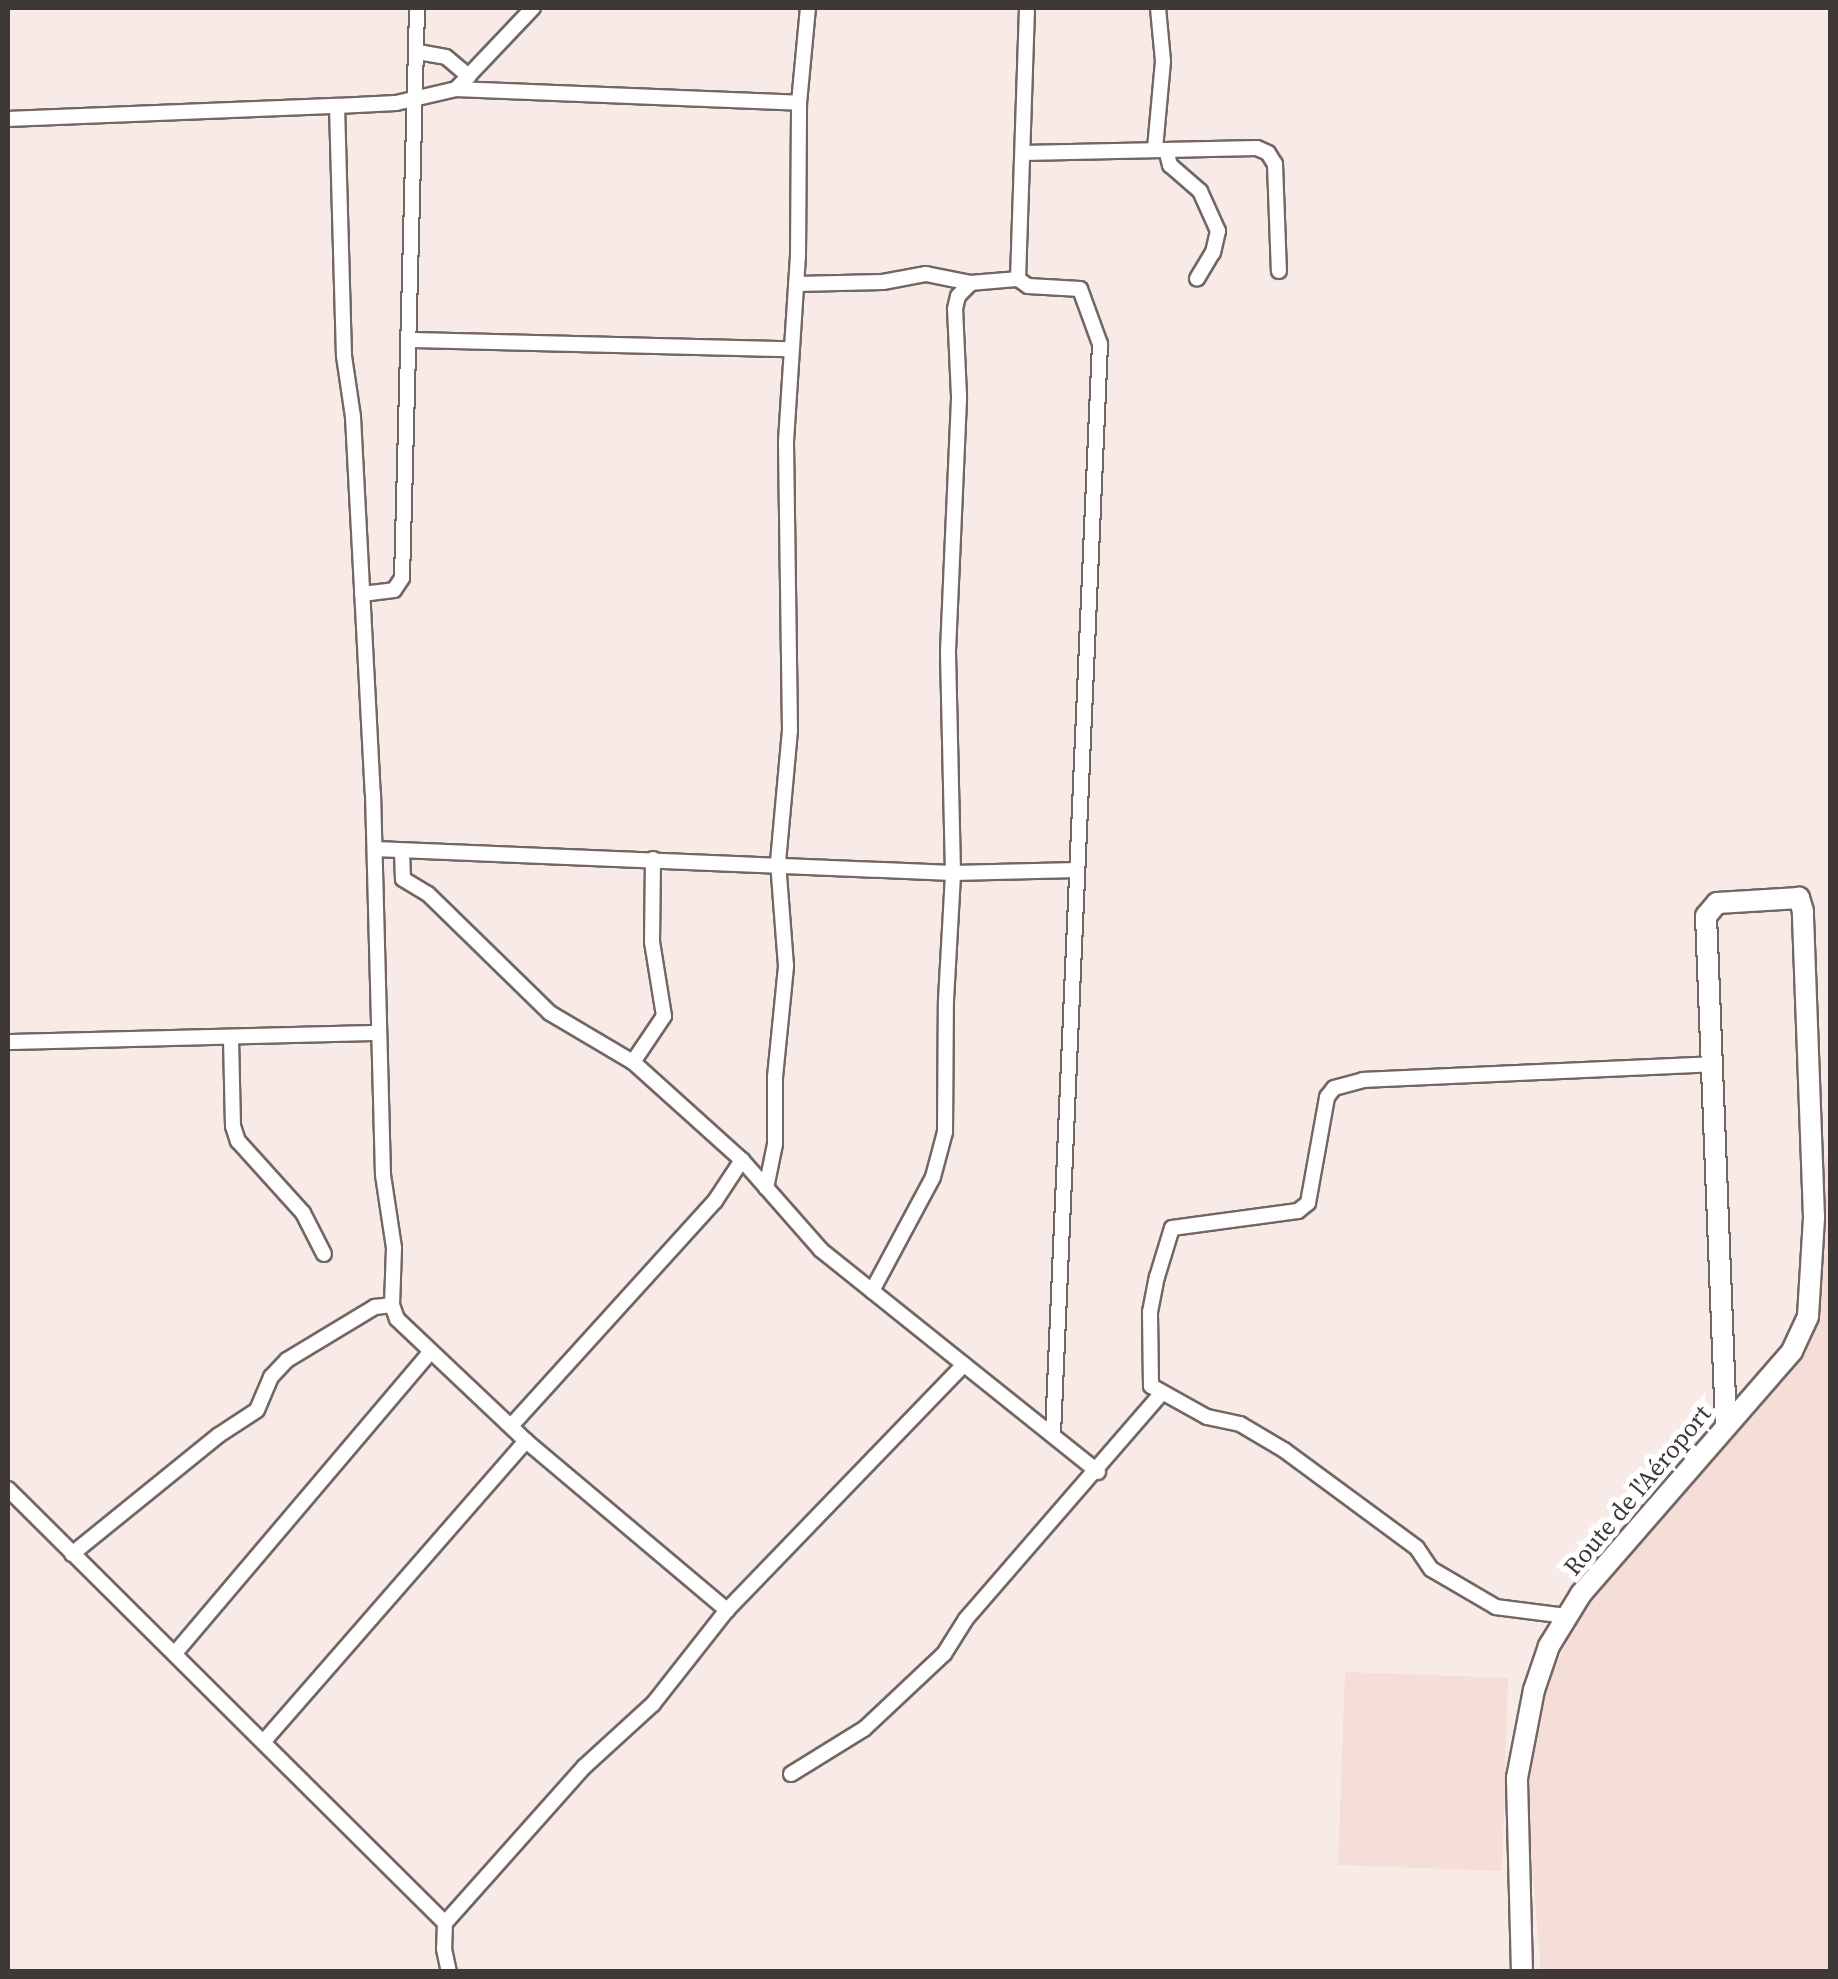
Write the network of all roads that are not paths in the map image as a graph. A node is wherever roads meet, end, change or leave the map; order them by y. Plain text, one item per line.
1 (418, 8) edge
2 (533, 8) edge
3 (808, 8) edge
4 (1027, 8) edge
5 (1158, 8) edge
6 (418, 52) junction
7 (469, 76) junction
8 (456, 89) junction
9 (414, 95) junction
10 (799, 103) junction
11 (337, 106) junction
12 (8, 119) edge
13 (1160, 149) junction
14 (1024, 153) junction
15 (1279, 270) dead end
16 (1018, 279) junction
17 (1196, 280) dead end
18 (971, 283) junction
19 (796, 284) junction
20 (410, 340) junction
21 (791, 349) junction
22 (362, 594) junction
23 (375, 849) junction
24 (402, 851) junction
25 (652, 859) junction
26 (778, 862) junction
27 (1077, 870) junction
28 (953, 873) junction
29 (376, 1033) junction
30 (231, 1038) junction
31 (8, 1042) edge
32 (633, 1062) junction
33 (1711, 1064) junction
34 (742, 1160) junction
35 (766, 1188) junction
36 (324, 1254) dead end
37 (872, 1290) junction
38 (392, 1306) junction
39 (430, 1352) junction
40 (964, 1365) junction
41 (1162, 1392) junction
42 (1726, 1424) junction
43 (511, 1426) junction
44 (1052, 1435) junction
45 (526, 1442) junction
46 (1098, 1472) junction
47 (8, 1489) edge
48 (72, 1554) junction
49 (727, 1610) junction
50 (1566, 1616) junction
51 (176, 1652) junction
52 (264, 1740) junction
53 (791, 1774) dead end
54 (446, 1923) junction
55 (449, 1972) edge
56 (1522, 1972) edge

1 - 6 street
2 - 7 street
3 - 10 street
4 - 14 street
5 - 13 street
6 - 7 street
6 - 9 street
7 - 8 street
8 - 9 street
8 - 10 street
9 - 11 street
9 - 20 street
10 - 19 street
11 - 12 street
11 - 22 street
13 - 14 street
13 - 15 street
13 - 17 street
14 - 16 street
16 - 18 street
16 - 27 street
18 - 19 street
18 - 28 street
19 - 21 street
20 - 21 street
20 - 22 street
21 - 26 street
22 - 23 street
23 - 24 street
23 - 29 street
24 - 25 street
24 - 32 street
25 - 26 street
25 - 32 street
26 - 28 street
26 - 35 street
27 - 28 street
27 - 44 street
28 - 37 street
29 - 30 street
29 - 38 street
30 - 31 street
30 - 36 street
32 - 34 street
33 - 41 street
33 - 42 main road
33 - 42 main road, Route de l'Aéroport
34 - 35 street
34 - 43 street
35 - 37 street
37 - 40 street
38 - 39 street
38 - 48 street
39 - 43 street
39 - 51 street
40 - 44 street
40 - 49 street
41 - 46 street
41 - 50 street
42 - 50 main road, Route de l'Aéroport
43 - 45 street
44 - 46 street
45 - 49 street
45 - 52 street
46 - 53 street
47 - 48 street
48 - 51 street
49 - 54 street
50 - 56 main road, Route de l'Aéroport
51 - 52 street
52 - 54 street
54 - 55 street

